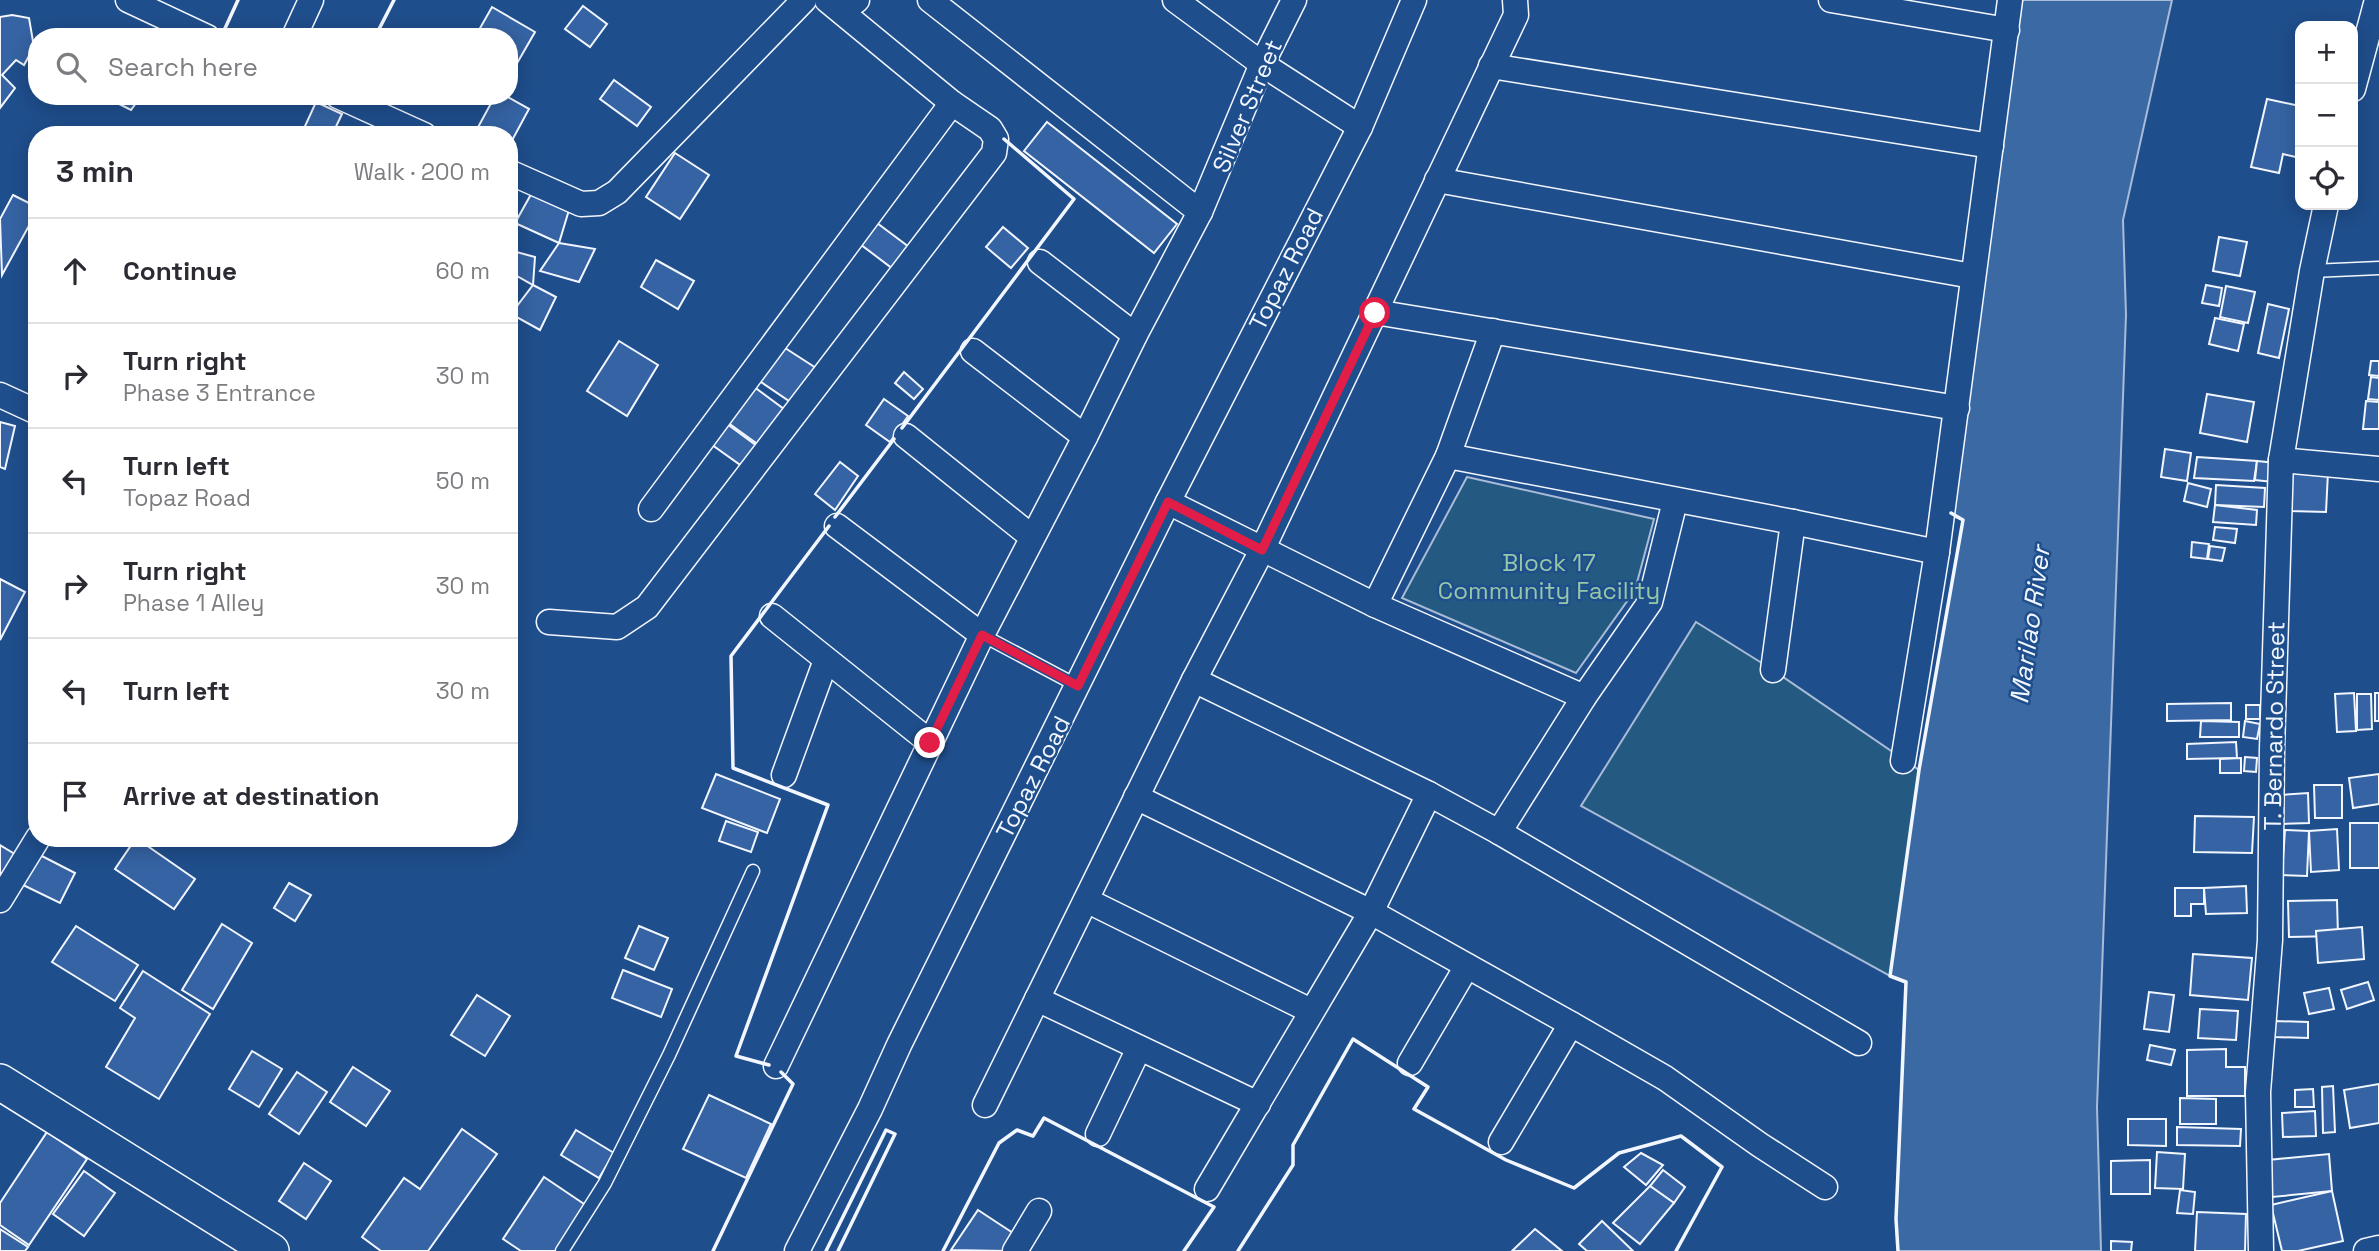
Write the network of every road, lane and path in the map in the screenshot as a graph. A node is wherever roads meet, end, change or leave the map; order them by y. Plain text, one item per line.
1 (128, 0) edge
2 (311, 0) edge
3 (804, 0) edge
4 (827, 0) edge
5 (930, 0) edge
6 (1175, 0) edge
7 (1294, 0) edge
8 (1414, 0) edge
9 (1515, 0) edge
10 (1831, 0) edge
11 (2010, 0) edge
12 (2377, 0) edge
13 (188, 28) edge
14 (298, 28) edge
15 (2007, 30) junction
16 (1262, 64) junction
17 (1491, 66) junction
18 (2354, 84) edge
19 (952, 103) junction
20 (358, 105) edge
21 (404, 126) edge
22 (1360, 127) junction
23 (1991, 146) junction
24 (518, 177) edge
25 (1437, 180) junction
26 (2325, 210) edge
27 (1200, 212) junction
28 (1040, 261) dead end
29 (2379, 268) edge
30 (2312, 271) junction
31 (1972, 276) junction
32 (1375, 313) junction
33 (1493, 331) junction
34 (1135, 335) junction
35 (973, 351) dead end
36 (0, 395) edge
37 (28, 408) edge
38 (1957, 408) junction
39 (906, 436) dead end
40 (1085, 437) junction
41 (1448, 456) junction
42 (2281, 460) junction
43 (2379, 469) edge
44 (1675, 501) junction
45 (1168, 502) junction
46 (651, 509) dead end
47 (1793, 522) junction
48 (836, 526) dead end
49 (1032, 537) junction
50 (1262, 550) junction
51 (1937, 552) junction
52 (1375, 605) junction
53 (772, 616) dead end
54 (550, 622) dead end
55 (982, 635) junction
56 (826, 660) junction
57 (1773, 670) dead end
58 (1194, 680) junction
59 (1078, 686) junction
60 (1584, 697) junction
61 (930, 743) junction
62 (1903, 761) dead end
63 (784, 775) dead end
64 (1429, 794) junction
65 (1136, 797) junction
66 (1499, 832) junction
67 (32, 847) edge
68 (752, 871) dead end
69 (0, 900) edge
70 (1086, 900) junction
71 (1371, 912) junction
72 (1467, 966) junction
73 (1037, 999) junction
74 (1311, 1011) junction
75 (1571, 1024) junction
76 (1859, 1044) dead end
77 (1139, 1048) junction
78 (1410, 1063) dead end
79 (776, 1066) dead end
80 (0, 1082) edge
81 (1258, 1104) junction
82 (985, 1105) dead end
83 (1098, 1134) dead end
84 (1501, 1142) dead end
85 (1825, 1187) dead end
86 (1207, 1189) dead end
87 (1039, 1211) dead end
88 (2379, 1248) edge
89 (271, 1251) edge
90 (562, 1251) edge
91 (797, 1251) edge
92 (1015, 1251) edge
93 (2261, 1251) edge
94 (2366, 1251) edge

1 - 13 street
2 - 14 street
3 - 24 street
4 - 19 street
5 - 27 street
6 - 16 street
7 - 16 street, Silver Street
8 - 22 street, Topaz Road
9 - 17 street
10 - 15 street
11 - 15 street
12 - 18 street
15 - 23 street
16 - 22 street
16 - 27 street, Silver Street
17 - 23 street
17 - 25 street
19 - 46 street
19 - 54 street
20 - 21 street
22 - 45 street, Topaz Road
23 - 31 street
25 - 31 street
25 - 32 street
26 - 30 street, T. Bernardo Street
27 - 34 street, Silver Street
28 - 34 street
29 - 30 lane
30 - 42 street, T. Bernardo Street
31 - 38 street
32 - 33 street
32 - 50 street
33 - 38 street
33 - 41 street
34 - 40 street, Silver Street
35 - 40 street
36 - 37 street
38 - 51 street
39 - 49 street
40 - 49 street, Silver Street
41 - 44 street
41 - 52 street
42 - 43 street
42 - 93 street, T. Bernardo Street
44 - 47 street
44 - 60 street
45 - 50 street
45 - 59 street, Topaz Road
47 - 51 street
47 - 57 street
48 - 55 street
49 - 55 street, Silver Street
50 - 52 street
50 - 58 street
51 - 62 street
52 - 60 street
53 - 56 street
55 - 59 lane
55 - 61 street, Silver Street
56 - 61 street
56 - 63 street
58 - 64 street
58 - 65 street
59 - 91 street, Topaz Road
60 - 66 street
61 - 79 street, Silver Street
64 - 66 street
64 - 71 street
65 - 70 street
65 - 71 street
66 - 76 street
67 - 69 street
68 - 90 lane
70 - 73 street
70 - 74 street
71 - 72 street
71 - 74 street
72 - 75 street
72 - 78 street
73 - 77 street
73 - 82 street
74 - 81 street
75 - 84 street
75 - 85 street
77 - 81 street
77 - 83 street
80 - 89 main road
81 - 86 street
87 - 92 street
88 - 94 street

